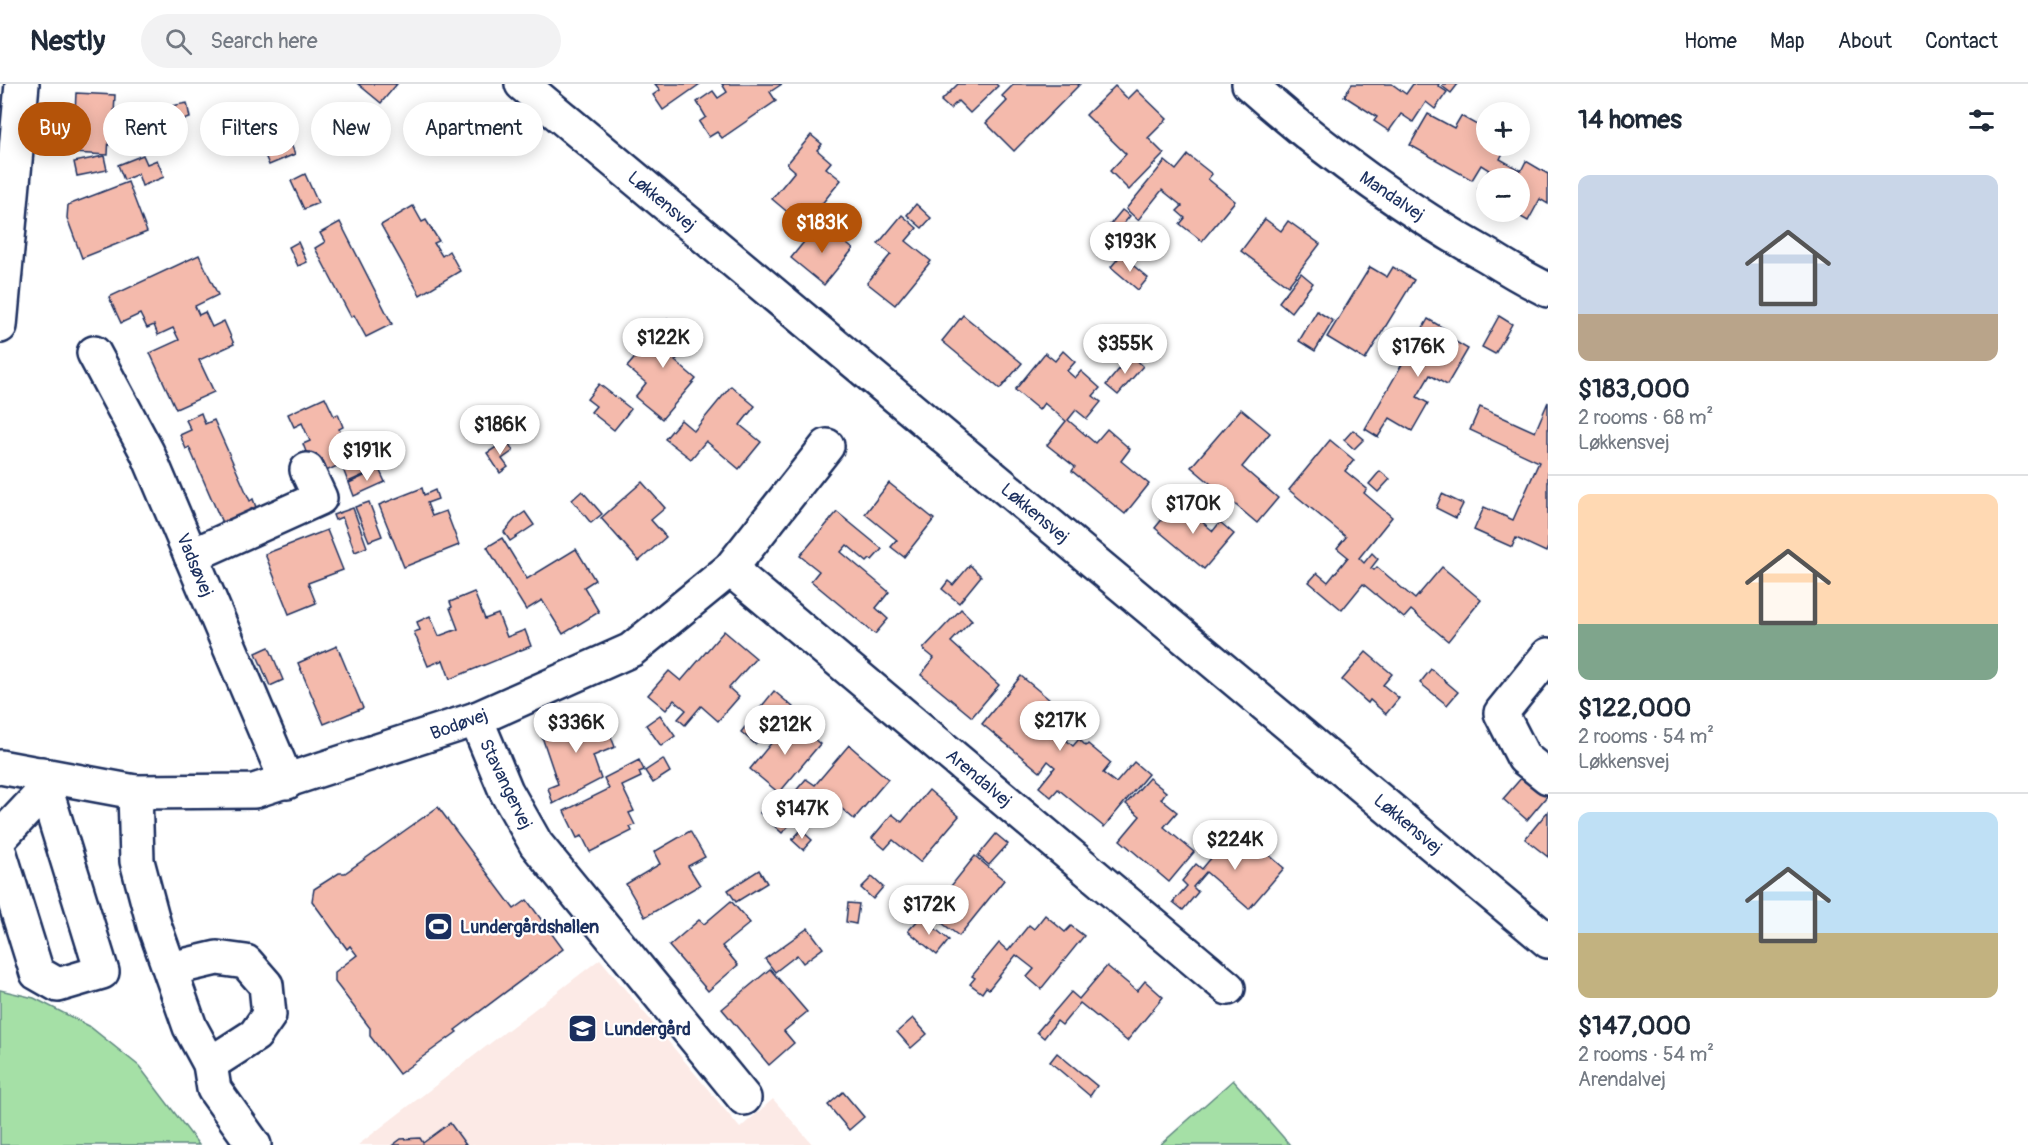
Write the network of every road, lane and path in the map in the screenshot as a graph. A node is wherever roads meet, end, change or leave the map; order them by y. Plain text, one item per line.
1 (22, 84) edge
2 (522, 84) edge
3 (1249, 84) edge
4 (1548, 290) edge
5 (1, 313) edge
6 (94, 353) dead end
7 (827, 446) dead end
8 (307, 470) dead end
9 (191, 556) junction
10 (730, 569) junction
11 (1548, 655) edge
12 (476, 719) junction
13 (0, 767) edge
14 (1548, 777) edge
15 (43, 782) junction
16 (287, 782) junction
17 (135, 792) junction
18 (0, 838) edge
19 (0, 854) edge
20 (1548, 941) edge
21 (170, 969) junction
22 (1228, 988) dead end
23 (210, 1064) junction
24 (744, 1098) dead end
25 (254, 1145) edge

1 - 5 street
2 - 20 street, Løkkensvej
3 - 4 street, Mandalvej
6 - 9 street, Vadsøvej
7 - 10 street, Bodøvej
8 - 9 street
9 - 16 street, Vadsøvej
10 - 12 street, Bodøvej
10 - 22 street, Arendalvej
11 - 14 street
12 - 16 street, Bodøvej
12 - 24 street, Stavangervej
13 - 15 street, Bodøvej
15 - 17 street, Bodøvej
15 - 18 street
15 - 19 street
16 - 17 street, Bodøvej
17 - 21 street
21 - 23 street
21 - 23 street
23 - 25 street

